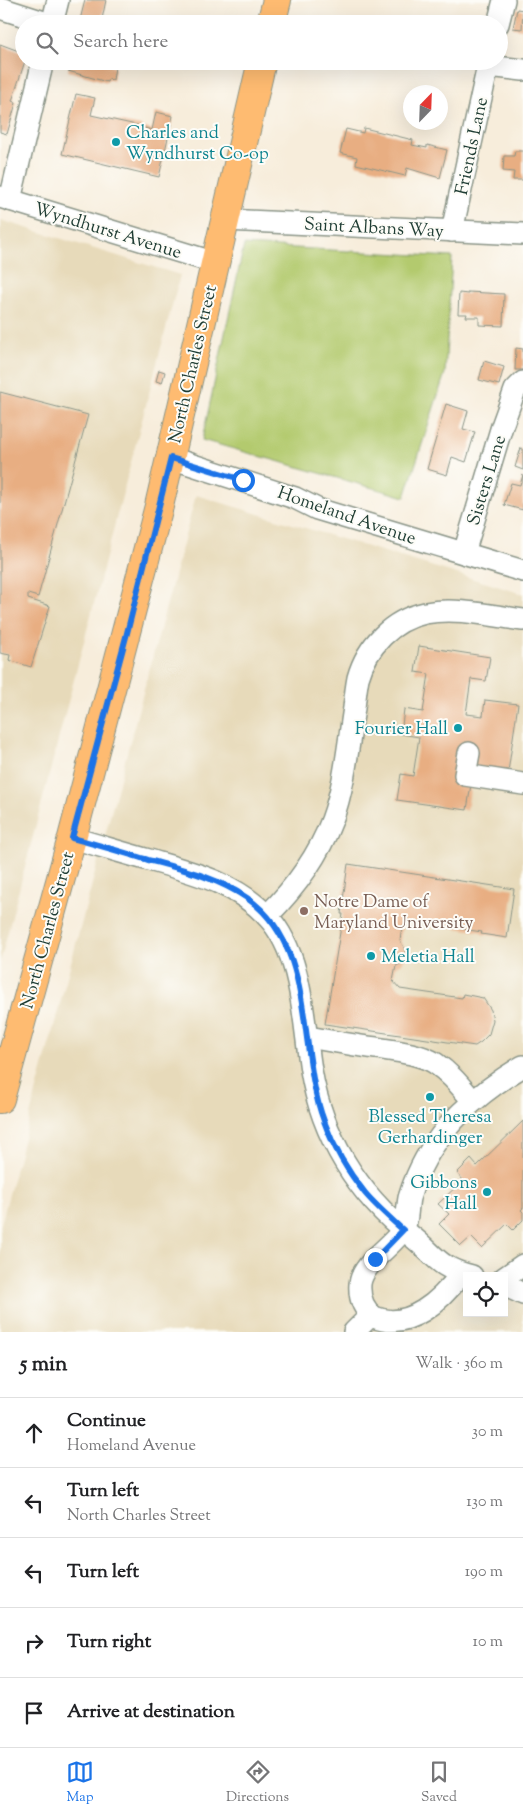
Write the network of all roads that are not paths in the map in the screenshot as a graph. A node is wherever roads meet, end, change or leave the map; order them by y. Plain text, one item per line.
1 (58, 0) edge
2 (277, 0) edge
3 (504, 0) edge
4 (0, 8) edge
5 (22, 15) edge
6 (54, 15) edge
7 (273, 15) edge
8 (500, 15) edge
9 (508, 67) edge
10 (41, 70) edge
11 (260, 70) edge
12 (487, 70) edge
13 (523, 70) edge
14 (5, 198) edge
15 (225, 220) junction
16 (452, 231) junction
17 (523, 234) edge
18 (216, 263) junction
19 (523, 382) edge
20 (171, 458) junction
21 (464, 553) junction
22 (523, 571) edge
23 (523, 620) edge
24 (469, 753) dead end
25 (523, 784) edge
26 (72, 838) junction
27 (267, 916) junction
28 (308, 1037) junction
29 (523, 1066) edge
30 (0, 1100) edge
31 (473, 1101) junction
32 (403, 1230) junction
33 (523, 1265) edge
34 (463, 1273) edge
35 (508, 1275) edge
36 (463, 1279) edge
37 (508, 1287) edge
38 (523, 1294) edge
39 (371, 1315) junction
40 (354, 1332) edge

1 - 6 street
2 - 7 main road
3 - 8 street
4 - 5 street
9 - 13 street
10 - 14 street
11 - 15 main road, North Charles Street
12 - 16 street, Friends Lane
14 - 18 street, Wyndhurst Avenue
15 - 16 street, Saint Albans Way
15 - 18 main road, North Charles Street
16 - 17 street, Saint Albans Way
18 - 20 main road, North Charles Street
19 - 21 street, Sisters Lane
20 - 21 street, Homeland Avenue
20 - 26 main road, North Charles Street
21 - 22 street, Homeland Avenue
23 - 27 street
24 - 25 street
26 - 27 street
26 - 30 main road, North Charles Street
27 - 28 street
28 - 31 street
28 - 32 street
29 - 31 street
31 - 32 street
32 - 34 street
32 - 39 street
33 - 35 street
36 - 39 street
37 - 38 street
39 - 40 street

